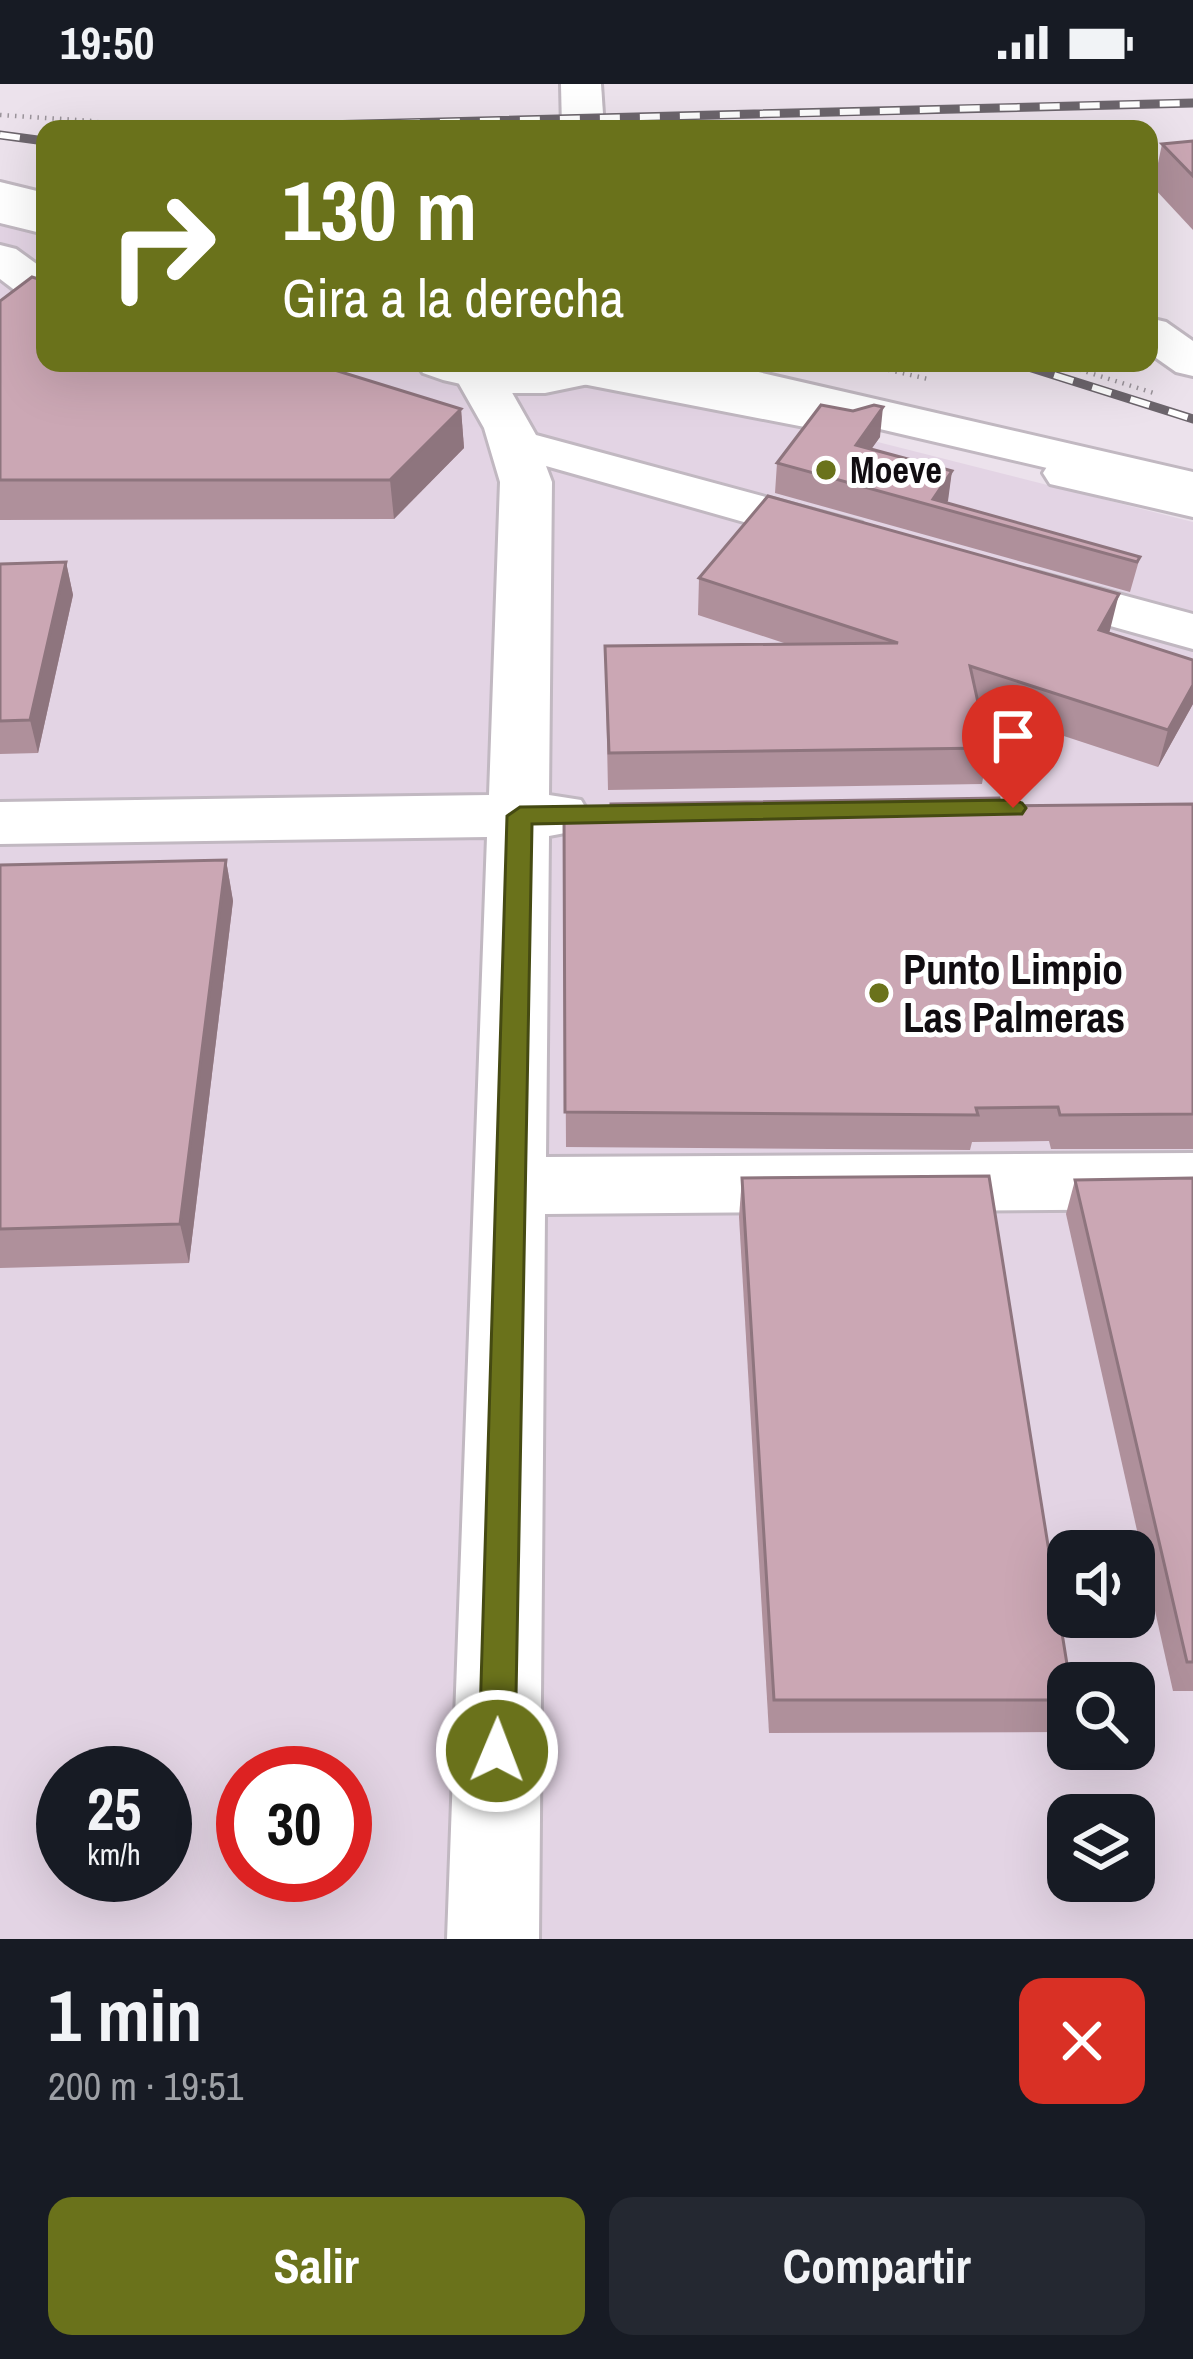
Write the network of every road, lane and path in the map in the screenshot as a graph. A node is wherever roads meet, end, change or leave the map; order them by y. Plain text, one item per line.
1 (581, 84) edge
2 (0, 115) edge
3 (78, 120) edge
4 (583, 120) edge
5 (0, 170) edge
6 (36, 178) edge
7 (0, 195) edge
8 (36, 204) edge
9 (0, 210) edge
10 (36, 219) edge
11 (1158, 345) edge
12 (461, 372) edge
13 (487, 372) edge
14 (572, 372) edge
15 (588, 372) edge
16 (612, 372) edge
17 (695, 372) edge
18 (832, 372) edge
19 (1124, 372) edge
20 (1182, 380) edge
21 (447, 423) edge
22 (526, 455) junction
23 (1193, 458) edge
24 (1193, 487) edge
25 (1193, 502) edge
26 (900, 550) edge
27 (990, 575) edge
28 (1193, 632) edge
29 (613, 814) edge
30 (520, 816) junction
31 (0, 823) edge
32 (1193, 1181) edge
33 (511, 1186) junction
34 (493, 1939) edge

1 - 4 street
2 - 3 path
5 - 6 street
7 - 8 street
9 - 10 street
11 - 20 street
12 - 22 street
13 - 14 street
15 - 22 street
16 - 25 street
17 - 24 street
18 - 23 street
19 - 20 path
21 - 22 street
22 - 26 street
22 - 30 street
27 - 28 street
29 - 30 street
30 - 31 street
30 - 33 street
32 - 33 street
33 - 34 street

